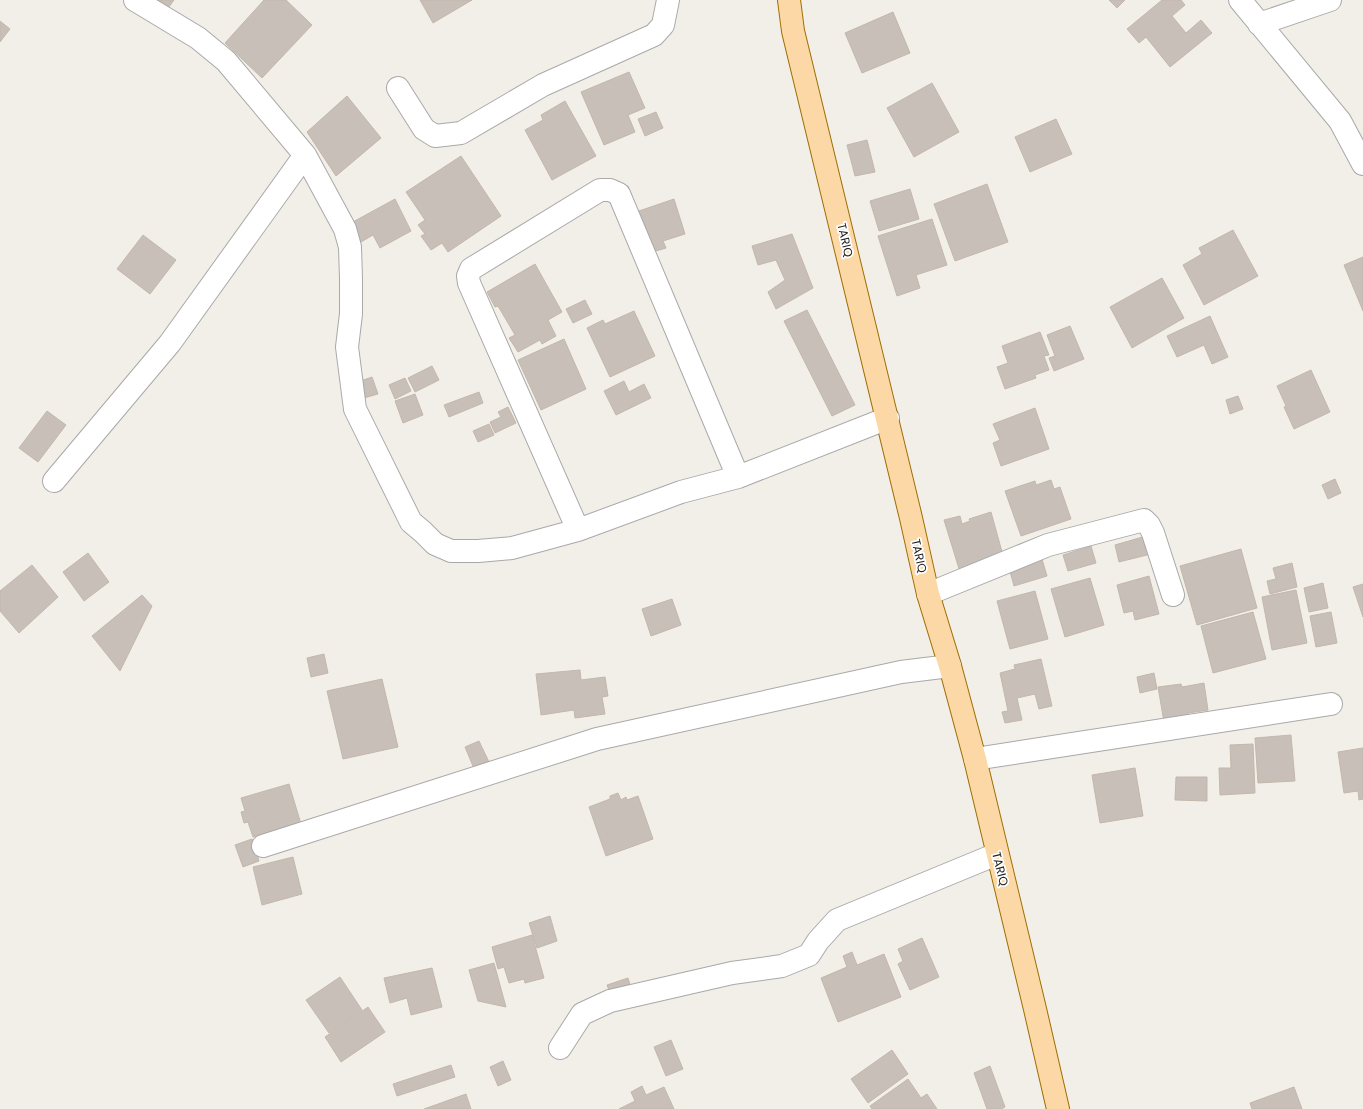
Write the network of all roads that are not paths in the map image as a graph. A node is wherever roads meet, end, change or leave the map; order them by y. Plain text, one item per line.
1 (135, 0) edge
2 (668, 0) edge
3 (789, 0) edge
4 (1240, 0) edge
5 (1330, 0) edge
6 (1259, 24) junction
7 (398, 88) dead end
8 (305, 155) junction
9 (1363, 164) edge
10 (888, 418) junction
11 (738, 477) junction
12 (54, 481) dead end
13 (578, 530) junction
14 (928, 594) junction
15 (1173, 595) dead end
16 (950, 666) junction
17 (1331, 704) dead end
18 (975, 758) junction
19 (263, 846) dead end
20 (997, 854) junction
21 (560, 1048) dead end
22 (1058, 1109) edge

1 - 8 street
2 - 7 street
3 - 10 main road, TARIQ
4 - 6 street
5 - 6 street
6 - 9 street
8 - 12 street
8 - 13 street
10 - 11 street
10 - 14 main road, TARIQ
11 - 13 street
11 - 13 street
14 - 15 street
14 - 16 main road, TARIQ
16 - 18 main road, TARIQ
16 - 19 street
17 - 18 street
18 - 20 main road, TARIQ
20 - 21 street
20 - 22 main road, TARIQ

